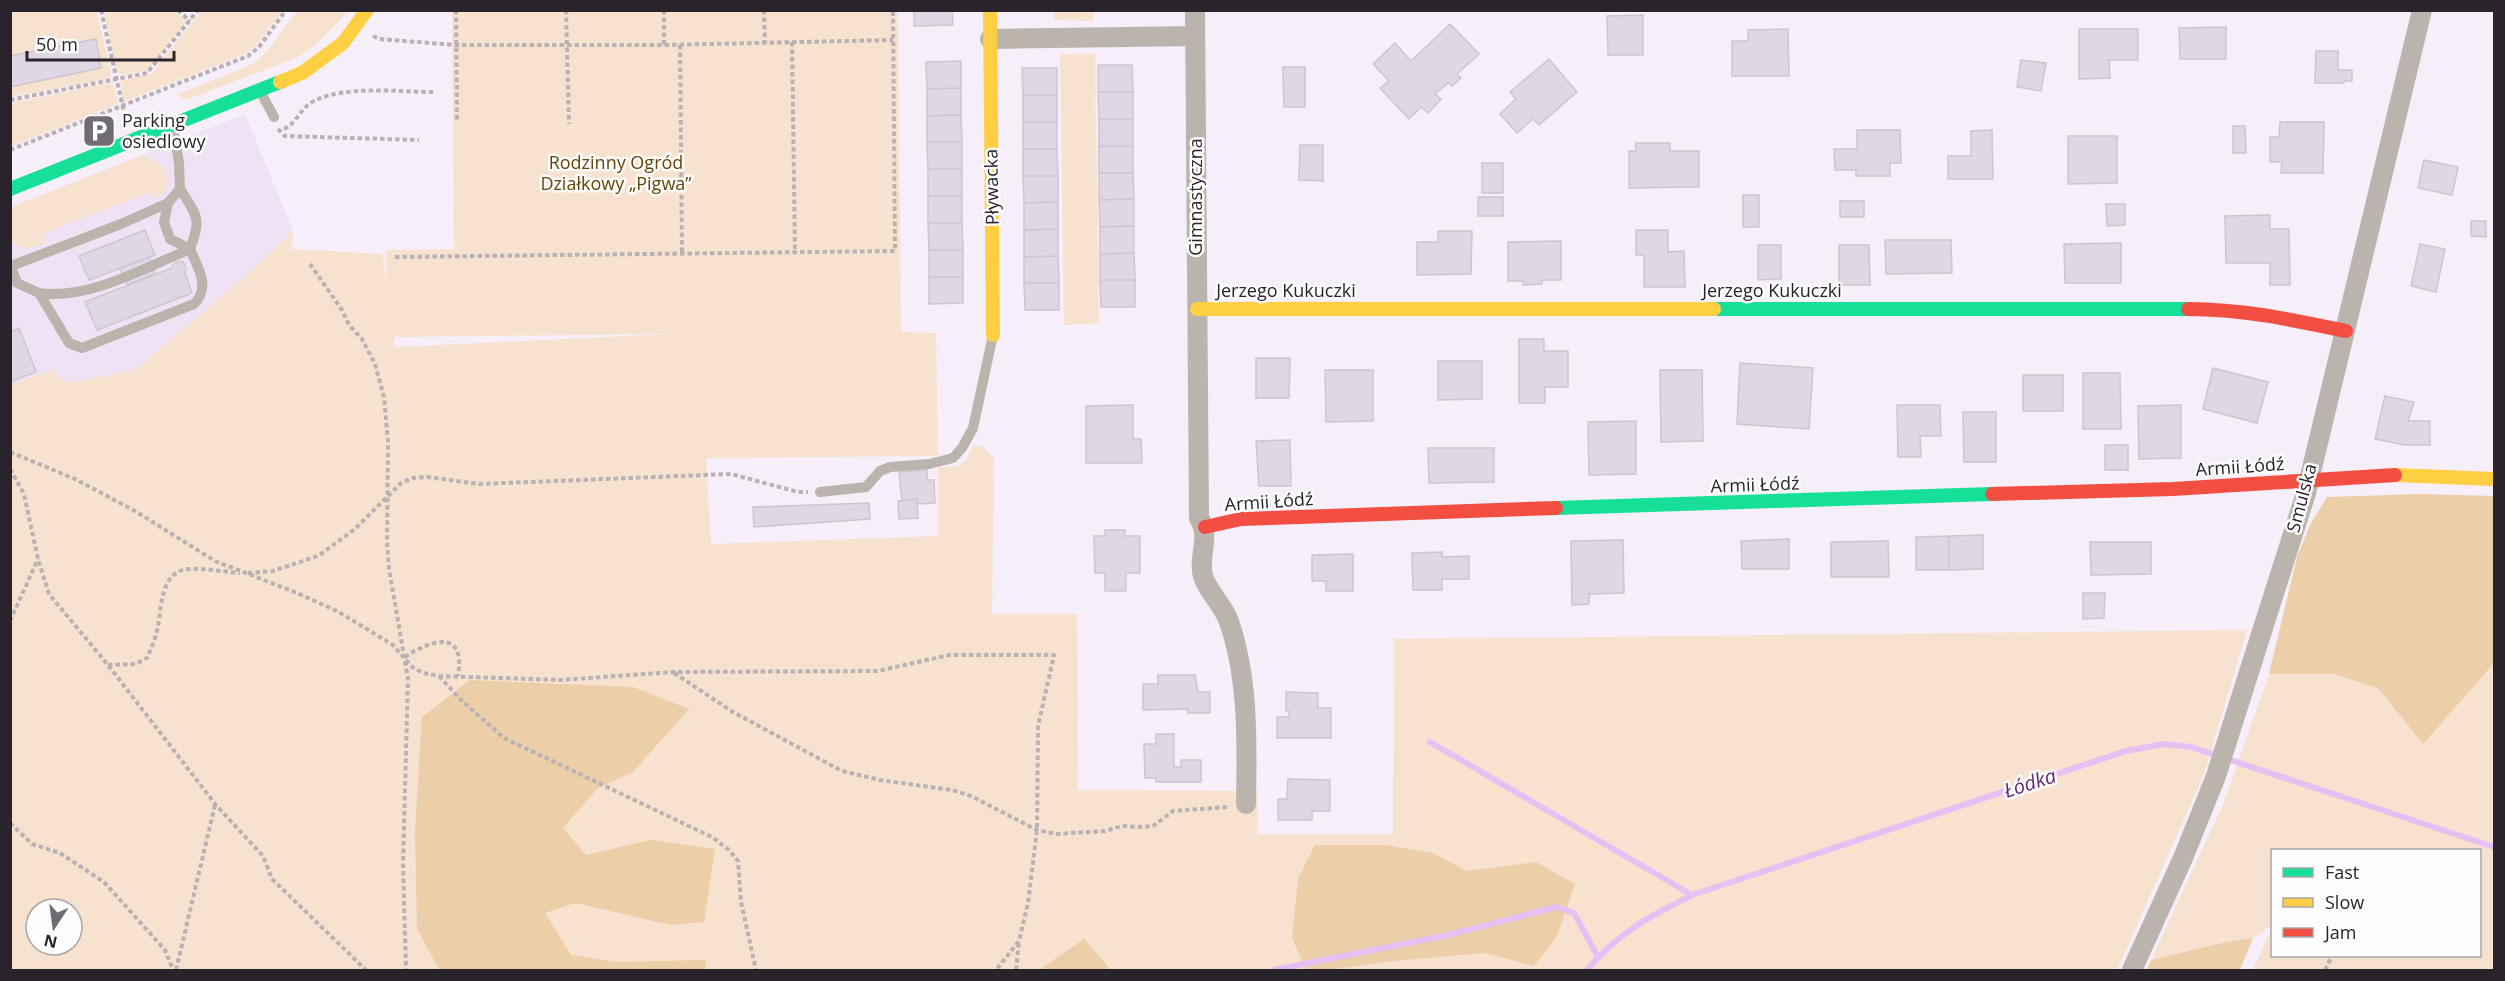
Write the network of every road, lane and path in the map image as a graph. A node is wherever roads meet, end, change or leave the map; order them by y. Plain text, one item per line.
1 (101, 10) edge
2 (178, 10) edge
3 (198, 10) edge
4 (286, 10) edge
5 (367, 10) edge
6 (456, 10) edge
7 (566, 10) edge
8 (664, 10) edge
9 (764, 10) edge
10 (893, 10) edge
11 (990, 10) edge
12 (1195, 10) edge
13 (2422, 10) edge
14 (190, 21) junction
15 (357, 27) junction
16 (1195, 36) junction
17 (990, 39) junction
18 (893, 40) junction
19 (792, 42) junction
20 (765, 43) junction
21 (456, 45) junction
22 (567, 45) junction
23 (664, 45) junction
24 (680, 45) junction
25 (116, 79) junction
26 (260, 92) junction
27 (434, 92) dead end
28 (10, 100) edge
29 (122, 106) junction
30 (124, 112) dead end
31 (457, 120) dead end
32 (276, 122) junction
33 (569, 124) dead end
34 (172, 126) junction
35 (419, 140) dead end
36 (10, 150) edge
37 (10, 189) edge
38 (180, 189) junction
39 (168, 203) junction
40 (190, 249) junction
41 (795, 253) junction
42 (682, 254) junction
43 (395, 257) dead end
44 (310, 264) dead end
45 (11, 265) edge
46 (39, 293) junction
47 (1197, 309) junction
48 (2346, 331) junction
49 (993, 335) joint
50 (10, 452) edge
51 (10, 469) edge
52 (2494, 479) edge
53 (2307, 480) junction
54 (820, 492) joint
55 (387, 495) junction
56 (1205, 527) junction
57 (38, 559) junction
58 (245, 574) junction
59 (10, 621) edge
60 (405, 657) junction
61 (108, 665) junction
62 (673, 672) junction
63 (439, 676) junction
64 (458, 676) junction
65 (1246, 804) joint
66 (216, 805) junction
67 (10, 823) edge
68 (1037, 830) junction
69 (1019, 941) junction
70 (174, 970) edge
71 (366, 970) edge
72 (406, 970) edge
73 (756, 970) edge
74 (996, 970) edge
75 (1016, 970) edge
76 (2132, 970) edge

1 - 25 path
2 - 14 path
3 - 14 path
4 - 29 path
5 - 15 street
6 - 21 path
7 - 22 path
8 - 23 path
9 - 20 path
10 - 18 path
11 - 17 street, Pływacka
12 - 16 street, Gimnastyczna
13 - 48 street, Smulska
14 - 25 path
15 - 21 path
15 - 26 street
16 - 17 street
16 - 47 street, Gimnastyczna
17 - 49 street, Pływacka
18 - 19 path
18 - 41 path
19 - 20 path
19 - 41 path
20 - 24 path
21 - 22 path
21 - 31 path
22 - 23 path
22 - 33 path
23 - 24 path
24 - 42 path
25 - 28 path
25 - 29 path
26 - 32 lane
26 - 34 street
27 - 32 path
29 - 30 path
29 - 36 path
32 - 35 path
34 - 37 street
34 - 38 lane
38 - 39 lane
38 - 40 lane
39 - 40 lane
39 - 45 lane
40 - 46 lane
40 - 46 lane
41 - 42 path
42 - 43 path
44 - 55 path
45 - 46 lane
47 - 48 street, Jerzego Kukuczki
47 - 56 street, Gimnastyczna
48 - 53 street, Smulska
49 - 54 lane
50 - 58 path
51 - 57 path
52 - 53 street, Armii Łódź
53 - 56 street, Armii Łódź
53 - 76 street, Smulska
54 - 55 path
55 - 58 path
55 - 60 path
56 - 65 street, Gimnastyczna
57 - 59 path
57 - 61 path
58 - 60 path
58 - 61 path
60 - 63 path
60 - 64 path
60 - 72 path
61 - 66 path
62 - 64 path
62 - 68 path
62 - 68 path
63 - 64 path
63 - 73 path
65 - 68 path
66 - 70 path
66 - 71 path
67 - 70 path
68 - 69 path
69 - 74 path
69 - 75 path

